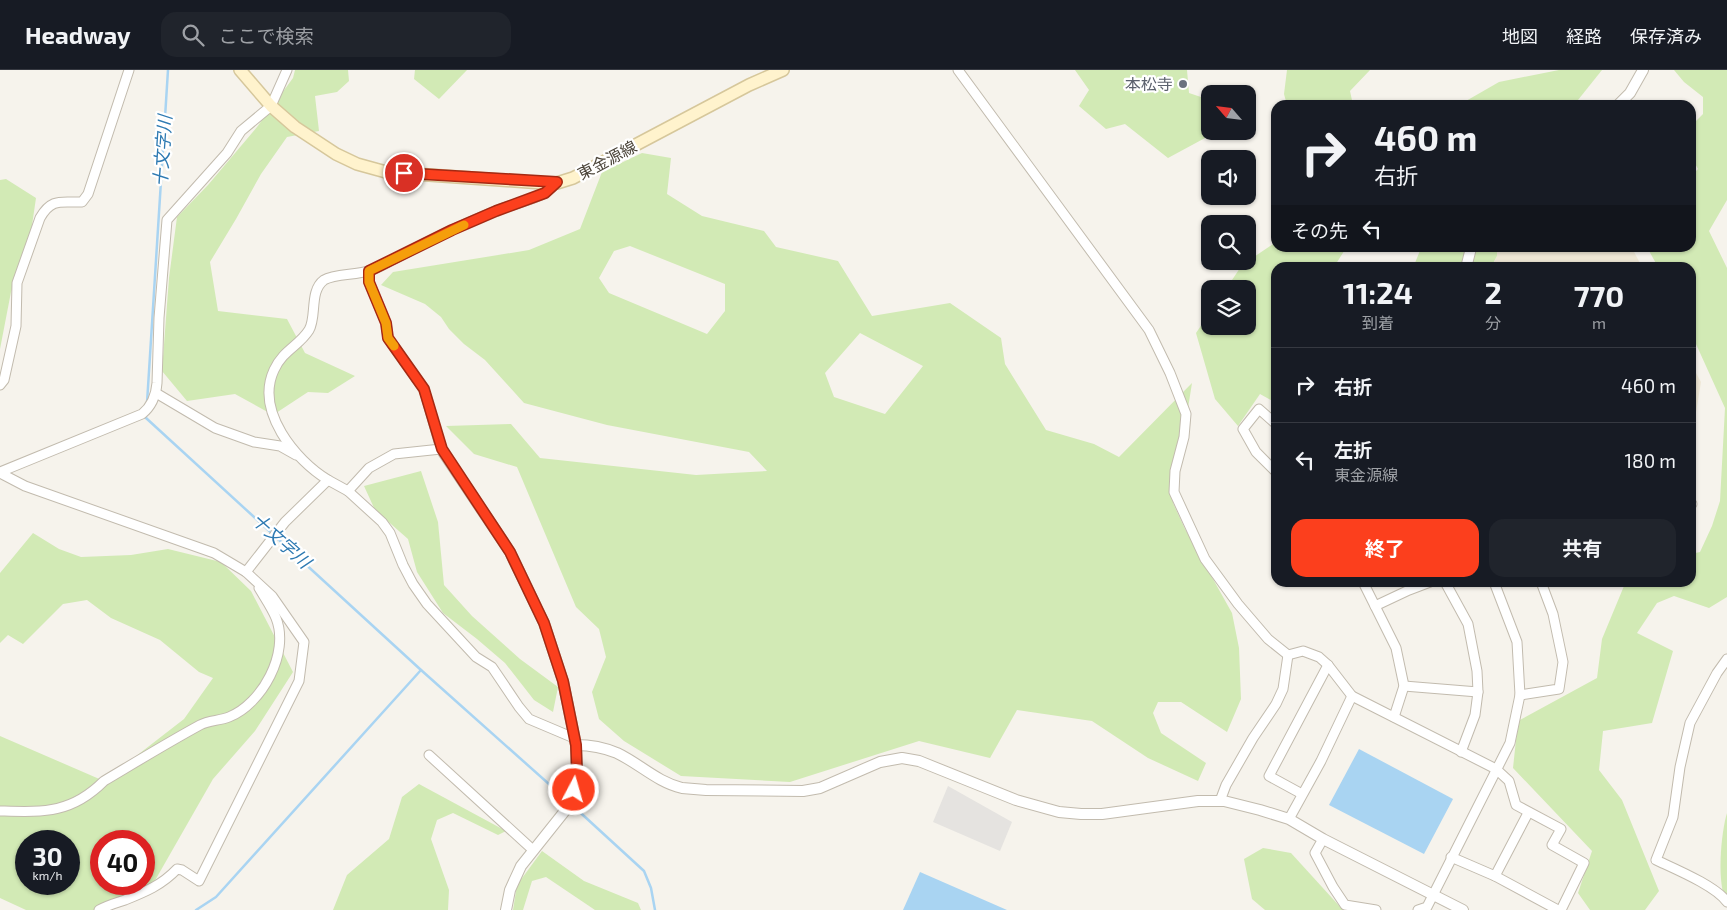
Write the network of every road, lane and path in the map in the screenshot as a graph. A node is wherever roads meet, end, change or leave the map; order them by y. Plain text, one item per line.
1 (129, 70) edge
2 (240, 70) edge
3 (287, 70) edge
4 (783, 70) edge
5 (958, 70) edge
6 (1644, 70) edge
7 (1623, 100) edge
8 (271, 106) junction
9 (557, 182) junction
10 (369, 271) junction
11 (0, 386) edge
12 (156, 393) junction
13 (1271, 420) edge
14 (442, 449) junction
15 (302, 460) junction
16 (1271, 467) edge
17 (0, 472) edge
18 (328, 480) junction
19 (348, 491) junction
20 (246, 572) junction
21 (257, 584) junction
22 (1366, 587) edge
23 (1405, 587) edge
24 (1449, 587) edge
25 (1496, 587) edge
26 (1543, 587) edge
27 (1375, 606) junction
28 (1288, 655) junction
29 (1727, 659) edge
30 (1328, 665) junction
31 (1404, 686) junction
32 (1478, 692) junction
33 (1520, 695) junction
34 (1352, 696) junction
35 (1394, 717) junction
36 (575, 741) junction
37 (1461, 752) junction
38 (429, 755) dead end
39 (1496, 770) junction
40 (1302, 794) junction
41 (1220, 801) junction
42 (0, 811) edge
43 (1528, 813) junction
44 (1289, 819) junction
45 (1323, 839) junction
46 (533, 850) junction
47 (1451, 857) junction
48 (1495, 876) junction
49 (1433, 894) junction
50 (1727, 902) edge
51 (99, 910) edge
52 (506, 910) edge
53 (1376, 910) edge
54 (1418, 910) edge
55 (1463, 910) edge
56 (1560, 910) edge

1 - 11 street
2 - 8 main road, 東金源線
3 - 8 street
4 - 9 main road, 東金源線
5 - 28 street
6 - 7 street
8 - 9 main road, 東金源線
8 - 12 street
9 - 10 street
10 - 14 street
10 - 15 street
12 - 15 street
12 - 17 street
13 - 16 street
14 - 19 street
14 - 36 street
15 - 18 street
17 - 20 street
18 - 19 street
18 - 20 street
19 - 36 street
20 - 21 street
21 - 42 street
21 - 51 street
22 - 27 street
23 - 27 street
24 - 32 street
25 - 33 street
26 - 33 street
27 - 31 street
28 - 30 street
28 - 41 street
29 - 50 street
30 - 34 street
30 - 40 street
31 - 32 street
31 - 35 street
32 - 37 street
33 - 39 street
34 - 35 street
34 - 40 street
35 - 37 street
36 - 41 street
36 - 46 street
37 - 39 street
38 - 46 street
39 - 43 street
39 - 47 street
40 - 44 street
41 - 44 street
43 - 48 street
43 - 56 street
44 - 45 street
45 - 49 street
45 - 53 street
46 - 52 street
47 - 48 street
47 - 49 street
48 - 56 street
49 - 54 street
49 - 55 street

